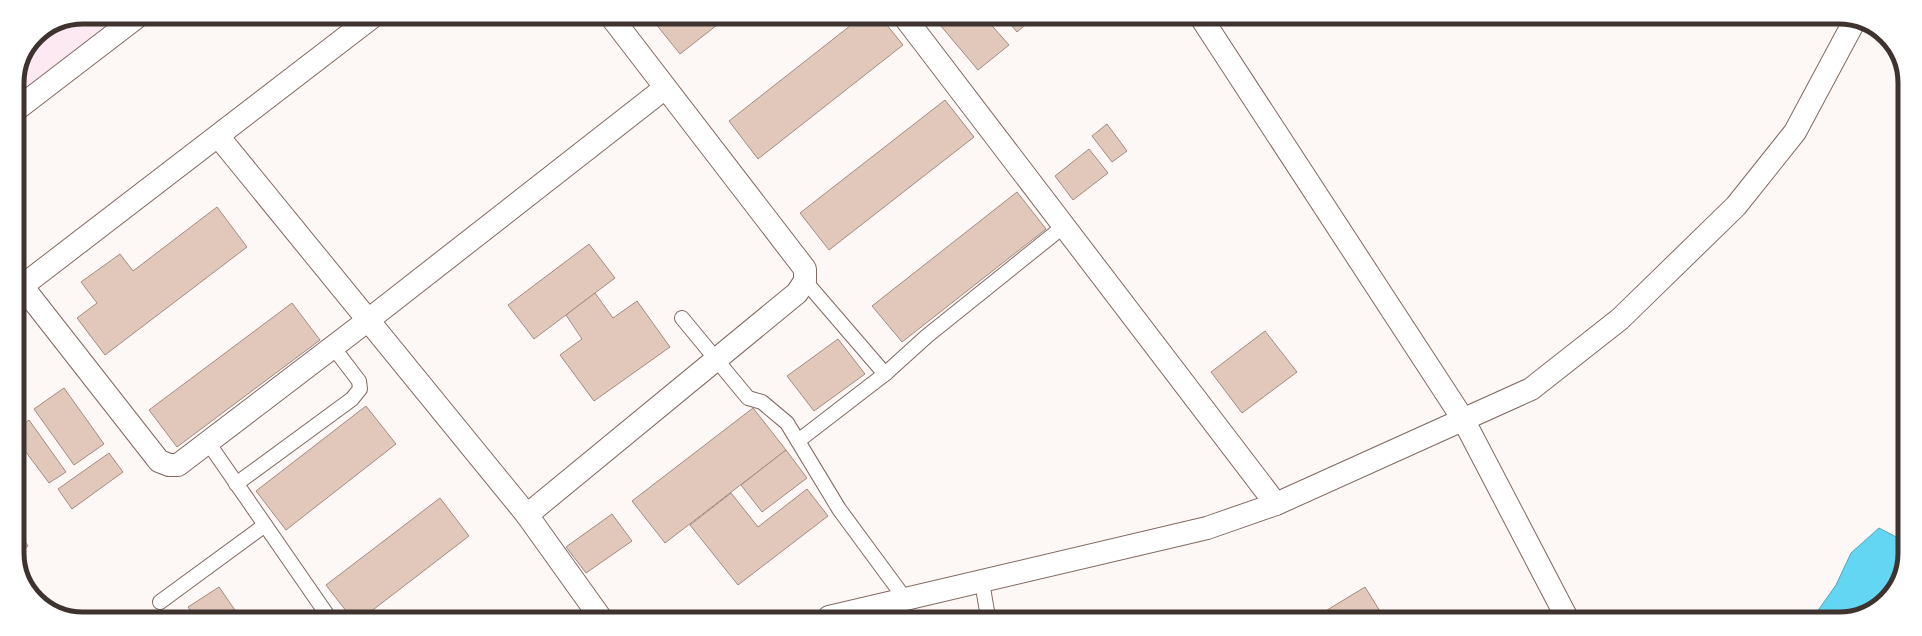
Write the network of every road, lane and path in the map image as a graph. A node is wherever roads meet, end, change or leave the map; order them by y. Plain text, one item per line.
1 (128, 24) edge
2 (363, 24) edge
3 (617, 24) edge
4 (910, 24) edge
5 (1205, 24) edge
6 (1852, 26) edge
7 (665, 88) junction
8 (24, 103) edge
9 (218, 136) junction
10 (1064, 226) junction
11 (805, 281) junction
12 (24, 285) edge
13 (24, 293) edge
14 (682, 318) dead end
15 (367, 321) junction
16 (333, 347) junction
17 (715, 360) junction
18 (885, 374) junction
19 (1463, 420) junction
20 (207, 441) junction
21 (798, 441) junction
22 (236, 484) junction
23 (1276, 504) junction
24 (527, 514) junction
25 (265, 525) junction
26 (982, 582) junction
27 (906, 600) junction
28 (160, 602) dead end
29 (325, 612) edge
30 (596, 612) edge
31 (852, 612) edge
32 (987, 612) edge
33 (1563, 612) edge

1 - 8 street
2 - 9 street
3 - 7 street
4 - 10 street
5 - 19 street
6 - 19 street
7 - 11 street
7 - 15 street
9 - 12 street
9 - 15 street
10 - 18 lane
10 - 23 street
11 - 17 street
11 - 18 lane
13 - 20 street
14 - 17 lane
15 - 16 street
15 - 24 street
16 - 20 street
16 - 22 lane
17 - 21 lane
17 - 24 street
18 - 21 lane
19 - 23 street
19 - 33 street
20 - 22 lane
21 - 27 lane
22 - 25 lane
23 - 26 street
24 - 30 street
25 - 28 lane
25 - 29 lane
26 - 27 street
26 - 32 lane
27 - 31 street

